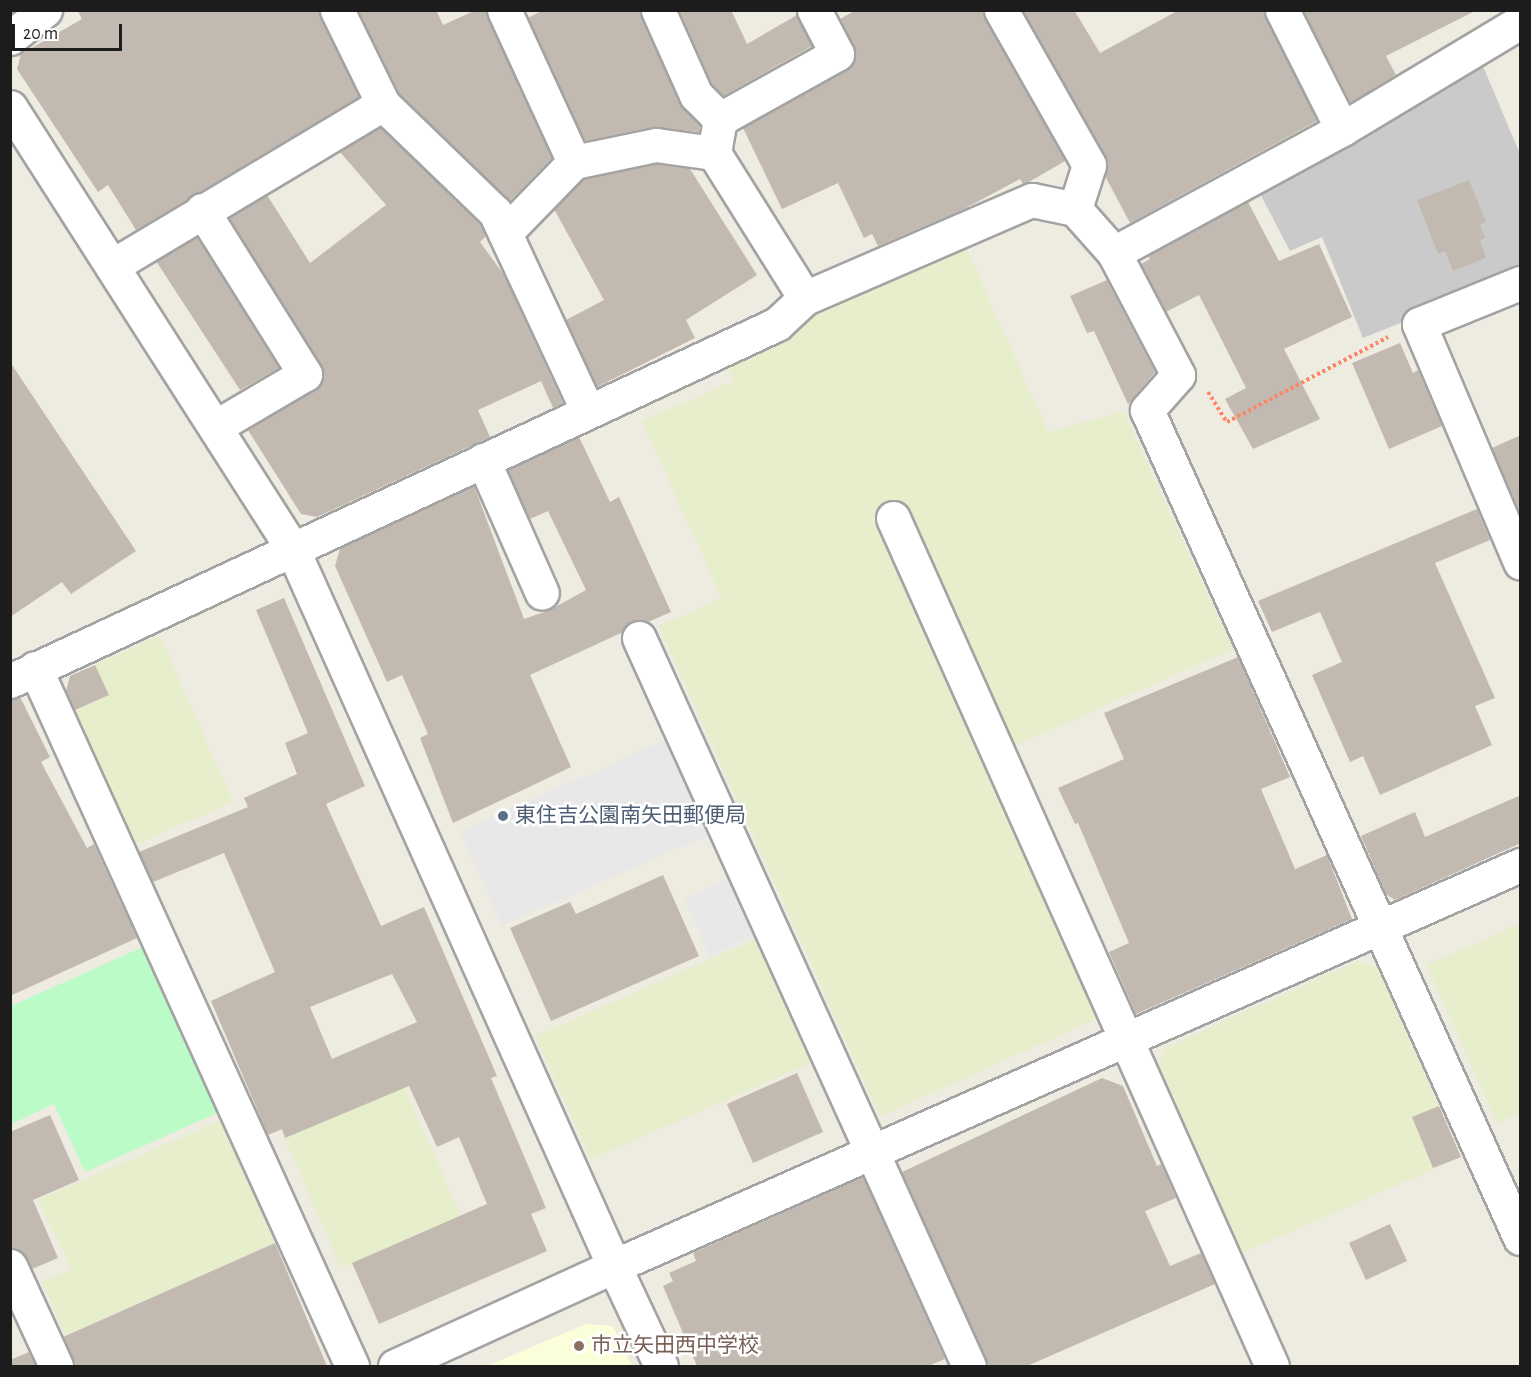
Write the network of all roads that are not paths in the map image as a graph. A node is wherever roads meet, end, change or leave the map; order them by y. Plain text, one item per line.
1 (45, 10) edge
2 (337, 10) edge
3 (504, 10) edge
4 (658, 10) edge
5 (814, 10) edge
6 (1001, 10) edge
7 (1282, 10) edge
8 (1521, 22) edge
9 (10, 38) edge
10 (383, 104) junction
11 (10, 107) edge
12 (720, 119) junction
13 (1342, 129) junction
14 (714, 153) junction
15 (574, 162) junction
16 (1075, 209) junction
17 (202, 210) junction
18 (505, 233) junction
19 (1114, 253) junction
20 (112, 266) junction
21 (1521, 282) edge
22 (805, 298) junction
23 (588, 411) junction
24 (215, 427) junction
25 (483, 460) junction
26 (893, 518) dead end
27 (292, 548) junction
28 (1521, 562) edge
29 (542, 593) dead end
30 (639, 638) dead end
31 (23, 675) edge
32 (1521, 865) edge
33 (1381, 928) junction
34 (1128, 1041) junction
35 (873, 1155) junction
36 (1521, 1238) edge
37 (10, 1266) edge
38 (615, 1266) junction
39 (56, 1366) edge
40 (352, 1366) edge
41 (395, 1366) edge
42 (660, 1366) edge
43 (969, 1366) edge
44 (1272, 1366) edge

1 - 9 street
2 - 10 street
3 - 15 street
4 - 12 street
5 - 12 street
6 - 16 street
7 - 13 street
8 - 13 street
10 - 17 street
10 - 18 street
11 - 20 street
12 - 14 street
13 - 19 street
14 - 15 street
14 - 22 street
15 - 18 street
16 - 19 street
16 - 22 street
17 - 20 street
17 - 24 street
18 - 23 street
19 - 33 street
20 - 24 street
21 - 28 street
22 - 23 street
23 - 25 street
24 - 27 street
25 - 27 street
25 - 29 street
26 - 34 street
27 - 31 street
27 - 38 street
30 - 35 street
31 - 40 street
32 - 33 street
33 - 34 street
33 - 36 street
34 - 35 street
34 - 44 street
35 - 38 street
35 - 43 street
37 - 39 street
38 - 41 street
38 - 42 street

